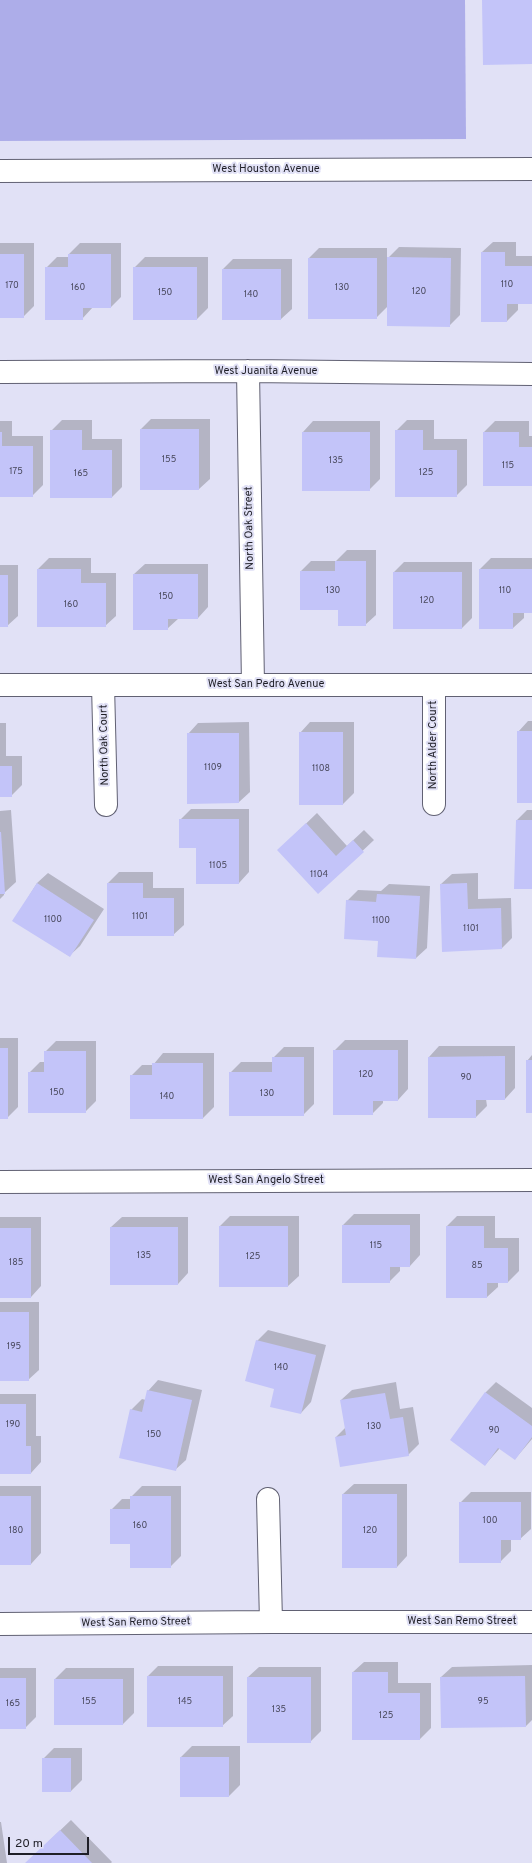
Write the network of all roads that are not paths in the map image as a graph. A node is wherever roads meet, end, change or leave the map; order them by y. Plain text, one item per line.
1 (532, 169) edge
2 (0, 171) edge
3 (248, 371) junction
4 (0, 372) edge
5 (532, 374) edge
6 (103, 685) junction
7 (252, 685) junction
8 (434, 685) junction
9 (532, 685) edge
10 (0, 686) edge
11 (434, 804) dead end
12 (106, 805) dead end
13 (532, 1180) edge
14 (0, 1182) edge
15 (268, 1499) dead end
16 (271, 1622) junction
17 (532, 1622) edge
18 (0, 1624) edge

1 - 2 street, West Houston Avenue
3 - 4 street, West Juanita Avenue
3 - 5 street, West Juanita Avenue
3 - 7 street, North Oak Street
6 - 7 street, West San Pedro Avenue
6 - 10 street, West San Pedro Avenue
6 - 12 street, North Oak Court
7 - 8 street, West San Pedro Avenue
8 - 9 street, West San Pedro Avenue
8 - 11 street, North Alder Court
13 - 14 street, West San Angelo Street
15 - 16 street
16 - 17 street, West San Remo Street
16 - 18 street, West San Remo Street

